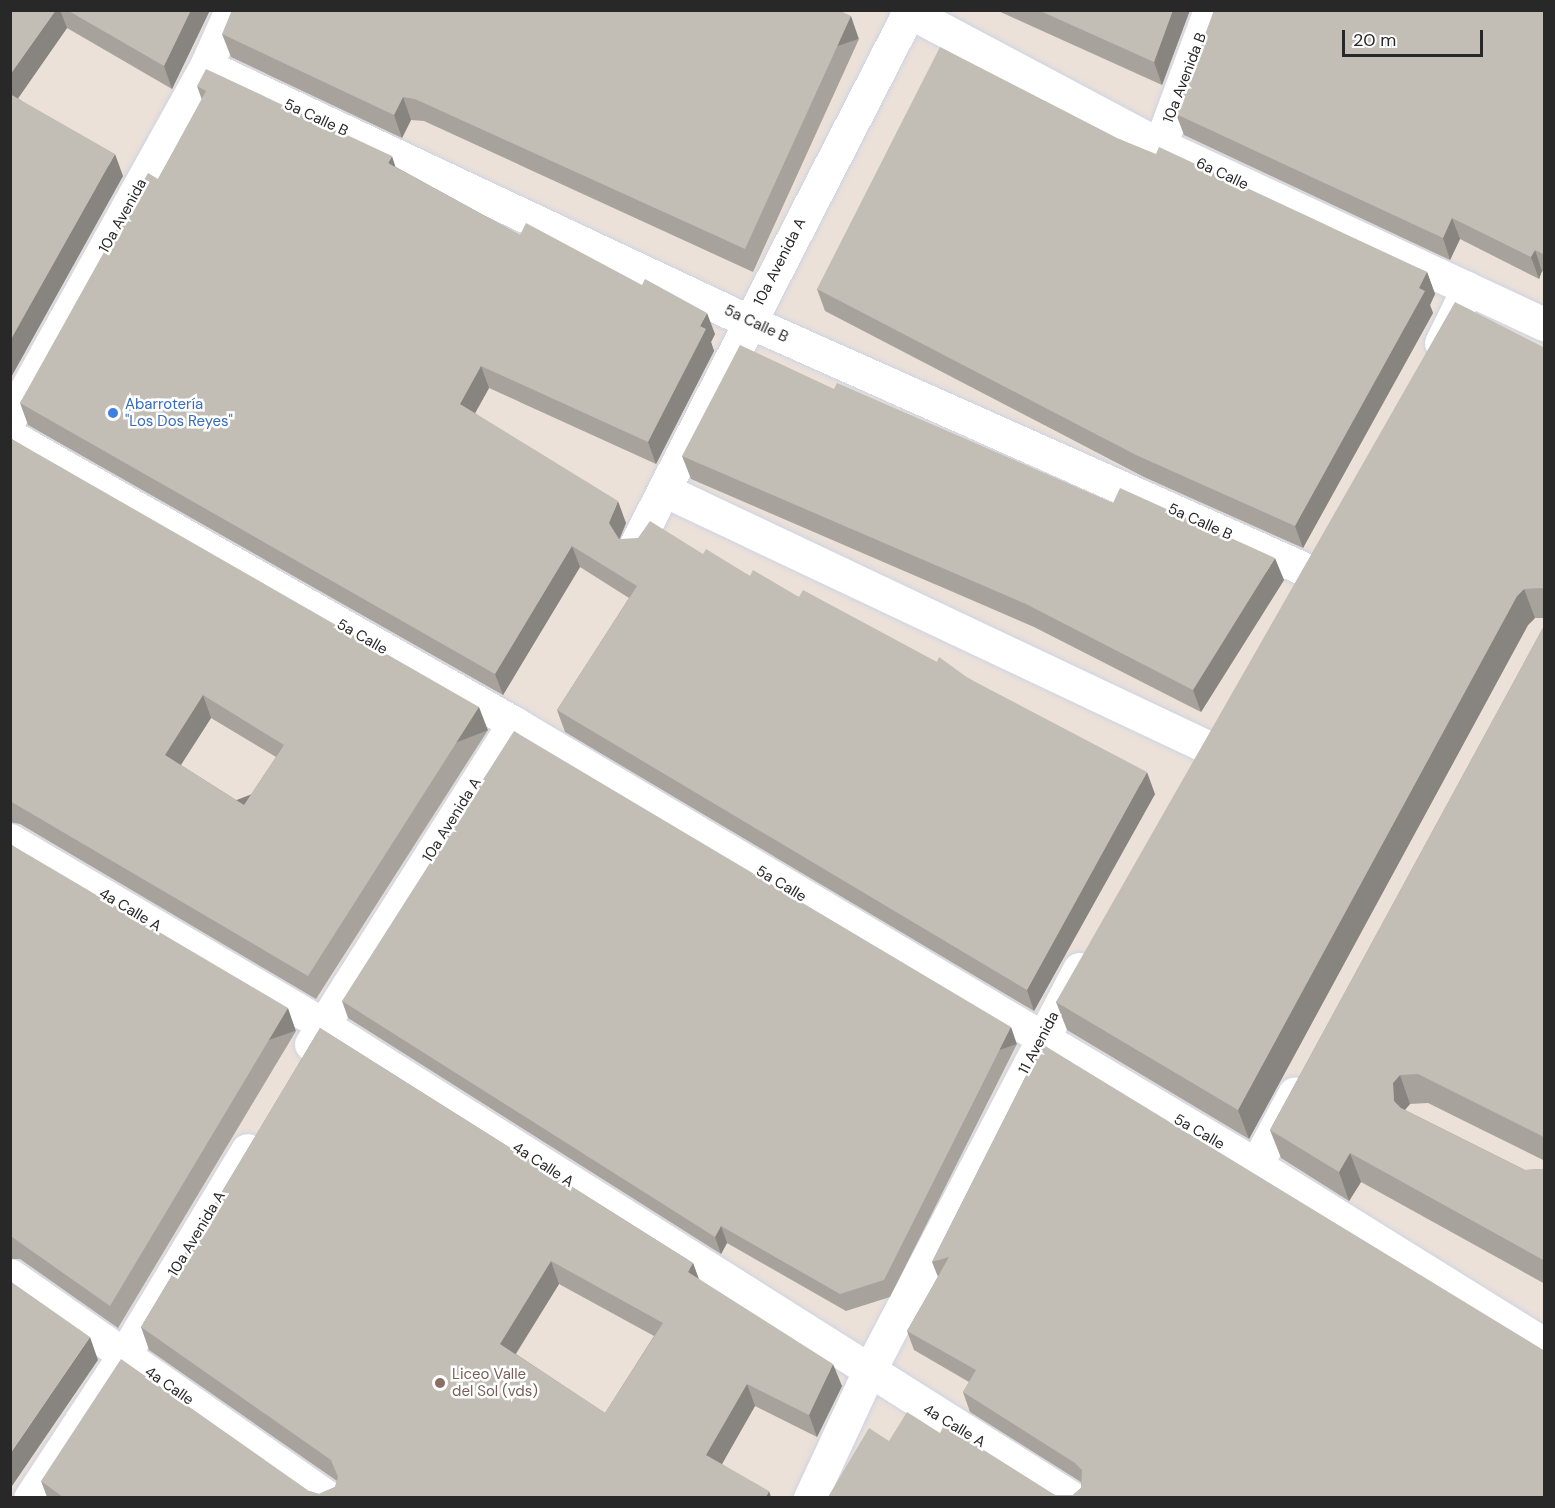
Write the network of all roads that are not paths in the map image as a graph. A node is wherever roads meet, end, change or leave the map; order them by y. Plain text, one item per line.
1 (231, 10) edge
2 (1210, 10) edge
3 (908, 11) edge
4 (206, 66) junction
5 (1160, 145) junction
6 (1468, 288) junction
7 (750, 322) junction
8 (1545, 324) edge
9 (1425, 372) edge
10 (10, 418) edge
11 (10, 436) edge
12 (666, 490) junction
13 (1328, 542) edge
14 (636, 544) edge
15 (1311, 572) junction
16 (1293, 601) edge
17 (1221, 716) edge
18 (514, 723) junction
19 (1203, 745) junction
20 (1186, 776) edge
21 (10, 840) edge
22 (1096, 939) edge
23 (322, 1024) junction
24 (1040, 1040) junction
25 (1312, 1061) edge
26 (292, 1074) edge
27 (262, 1124) edge
28 (1256, 1164) junction
29 (10, 1275) edge
30 (1545, 1344) edge
31 (124, 1355) junction
32 (868, 1373) junction
33 (30, 1497) edge
34 (328, 1497) edge
35 (810, 1497) edge
36 (1072, 1497) edge

1 - 4 street, 10a Avenida
2 - 5 street, 10a Avenida B
3 - 5 street, 6a Calle
3 - 7 street, 10a Avenida A
4 - 7 street, 5a Calle B
4 - 10 street, 10a Avenida
5 - 6 street, 6a Calle
6 - 8 street, 6a Calle
6 - 9 street
7 - 12 street, 10a Avenida A
7 - 15 street, 5a Calle B
11 - 18 street, 5a Calle
12 - 14 street, 10a Avenida A
12 - 19 street
13 - 15 street
15 - 16 street
17 - 19 street
18 - 23 street, 10a Avenida A
18 - 24 street, 5a Calle
19 - 20 street
21 - 23 street, 4a Calle A
22 - 24 street, 11 Avenida
23 - 26 street, 10a Avenida A
23 - 32 street, 4a Calle A
24 - 28 street, 5a Calle
24 - 32 street, 11 Avenida
25 - 28 street
27 - 31 street, 10a Avenida A
28 - 30 street, 5a Calle
29 - 31 street, 4a Calle
31 - 33 street, 10a Avenida A
31 - 34 street, 4a Calle
32 - 35 street, 11 Avenida
32 - 36 street, 4a Calle A

